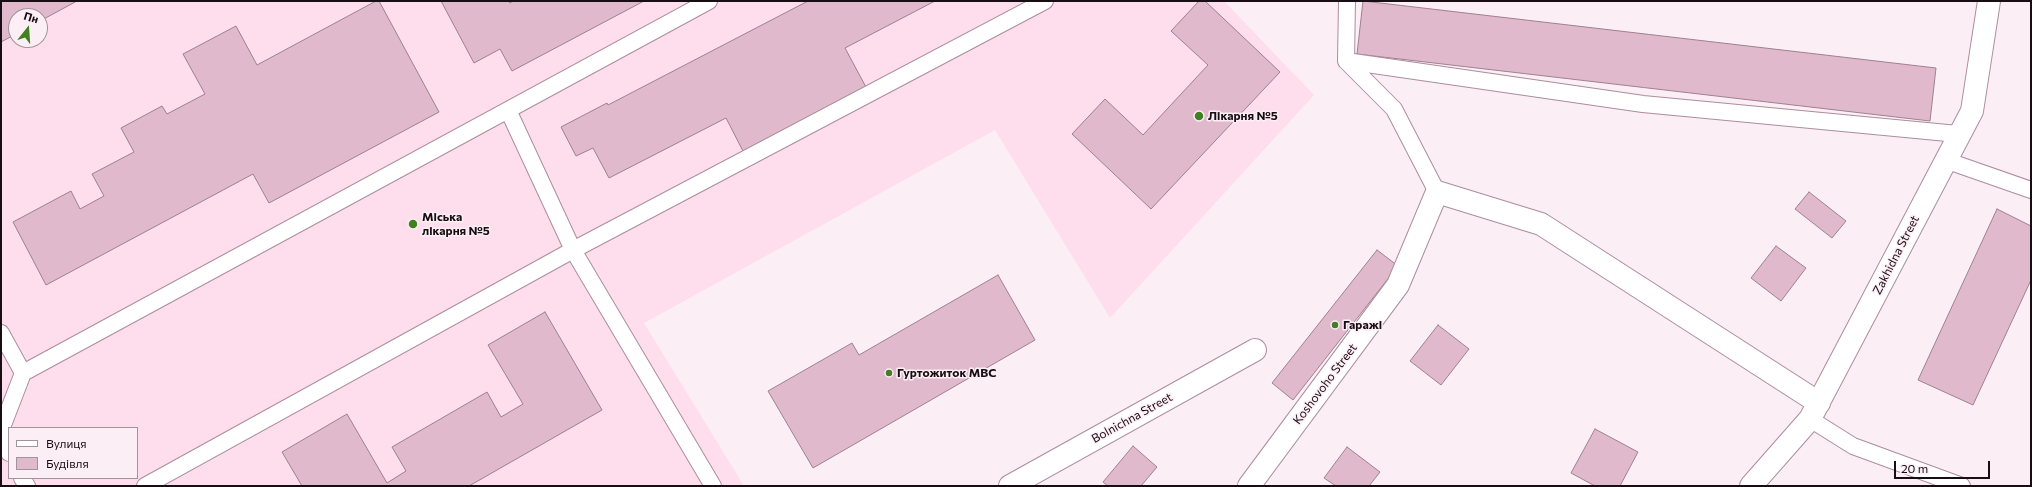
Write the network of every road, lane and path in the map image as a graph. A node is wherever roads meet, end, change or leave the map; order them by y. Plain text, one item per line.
1 (709, 1) edge
2 (1045, 1) edge
3 (1347, 1) edge
4 (1989, 1) edge
5 (1346, 61) junction
6 (508, 110) junction
7 (1958, 134) junction
8 (1945, 160) junction
9 (2031, 190) edge
10 (1437, 192) junction
11 (573, 250) junction
12 (1, 334) edge
13 (1255, 350) dead end
14 (23, 373) junction
15 (1815, 411) junction
16 (1, 430) edge
17 (1, 438) edge
18 (8, 451) edge
19 (145, 486) edge
20 (713, 486) edge
21 (1010, 486) edge
22 (1249, 486) edge
23 (1751, 486) edge
24 (1962, 486) edge

1 - 6 lane
2 - 11 lane
3 - 5 lane
4 - 7 street, Zakhidna Street
5 - 7 lane
5 - 10 lane
6 - 11 lane
6 - 14 lane
7 - 8 street, Zakhidna Street
8 - 9 lane
8 - 15 street, Zakhidna Street
10 - 15 street
10 - 22 street, Koshovoho Street
11 - 19 lane
11 - 20 lane
12 - 14 lane
13 - 21 street, Bolnichna Street
14 - 16 lane
15 - 23 street, Zakhidna Street
15 - 24 lane
17 - 18 lane

